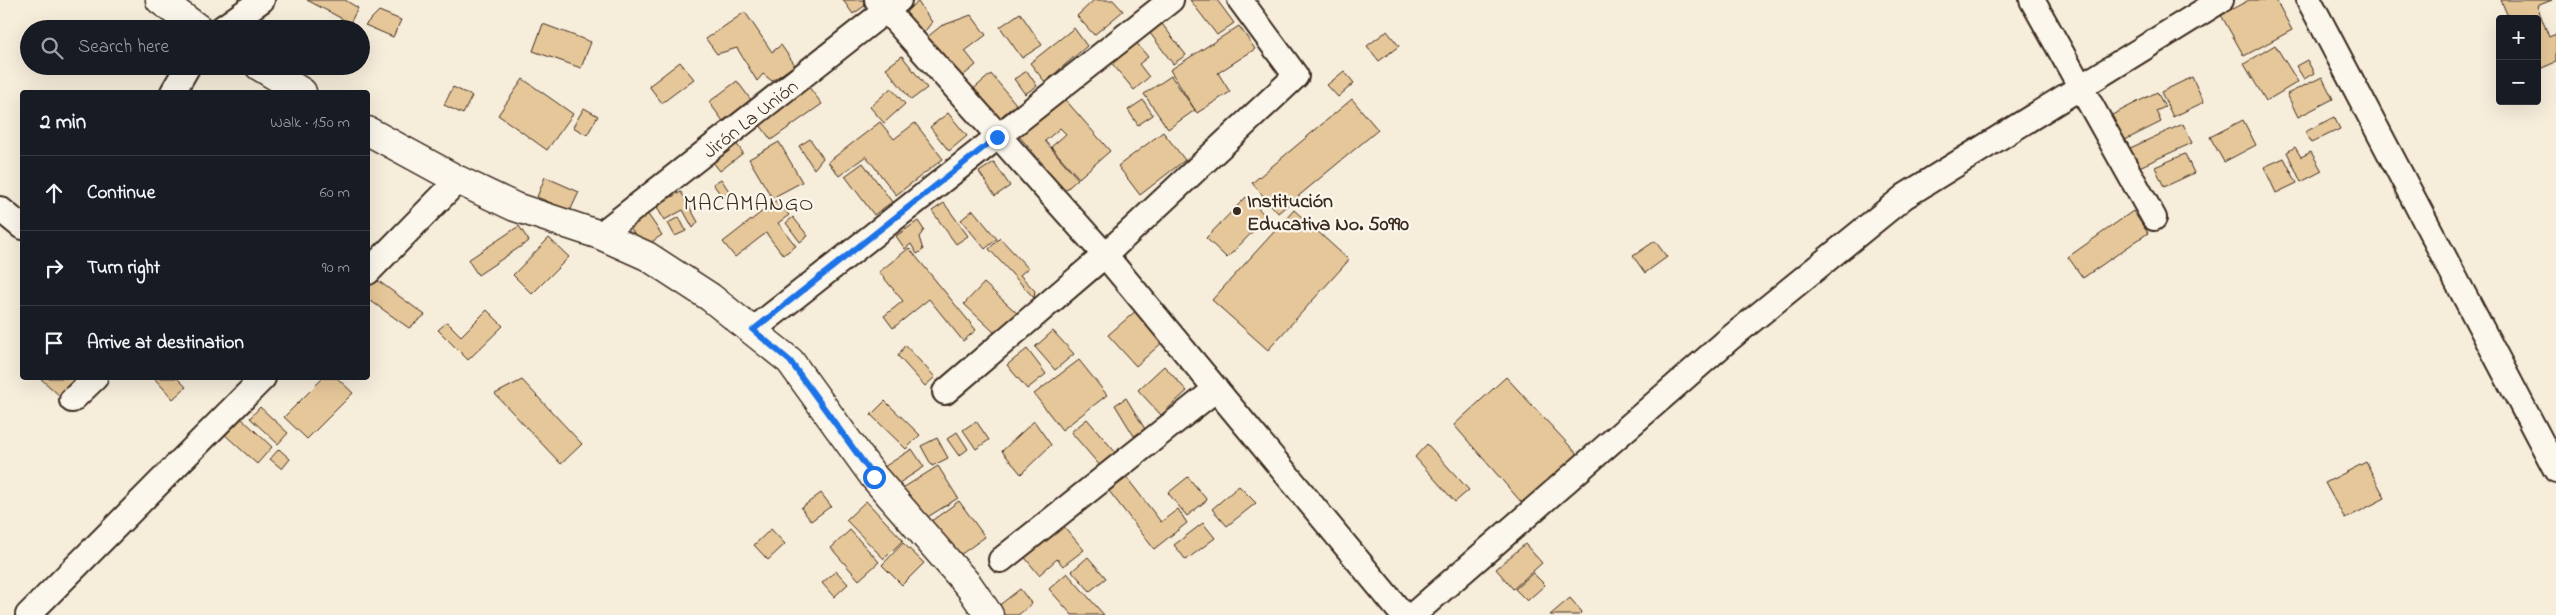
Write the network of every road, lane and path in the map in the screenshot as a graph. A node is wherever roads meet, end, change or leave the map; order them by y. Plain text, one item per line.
1 (160, 0) edge
2 (262, 0) edge
3 (1171, 0) edge
4 (1240, 0) edge
5 (2032, 0) edge
6 (2220, 0) edge
7 (2309, 0) edge
8 (887, 4) edge
9 (187, 20) edge
10 (234, 20) edge
11 (183, 75) edge
12 (275, 75) edge
13 (2082, 88) junction
14 (174, 90) edge
15 (299, 90) edge
16 (370, 132) edge
17 (997, 137) junction
18 (458, 180) junction
19 (0, 209) edge
20 (2154, 218) dead end
21 (20, 224) edge
22 (600, 235) junction
23 (1105, 255) junction
24 (370, 270) edge
25 (753, 330) junction
26 (93, 380) edge
27 (261, 380) edge
28 (1216, 389) junction
29 (946, 392) dead end
30 (72, 400) dead end
31 (2556, 470) edge
32 (1001, 560) dead end
33 (28, 615) edge
34 (990, 615) edge
35 (1403, 615) edge
36 (1413, 615) edge

1 - 9 street
2 - 10 street
3 - 17 street
4 - 23 street
5 - 13 street
6 - 13 street
7 - 31 street
8 - 17 street
8 - 22 street, Jirón La Unión
11 - 14 street
12 - 15 street
13 - 20 street
13 - 36 street
16 - 18 street
17 - 23 street
17 - 25 street
18 - 22 street
18 - 24 street
19 - 21 street
22 - 25 street
23 - 28 street
23 - 29 street
25 - 34 street
26 - 30 street
27 - 33 street
28 - 32 street
28 - 35 street

